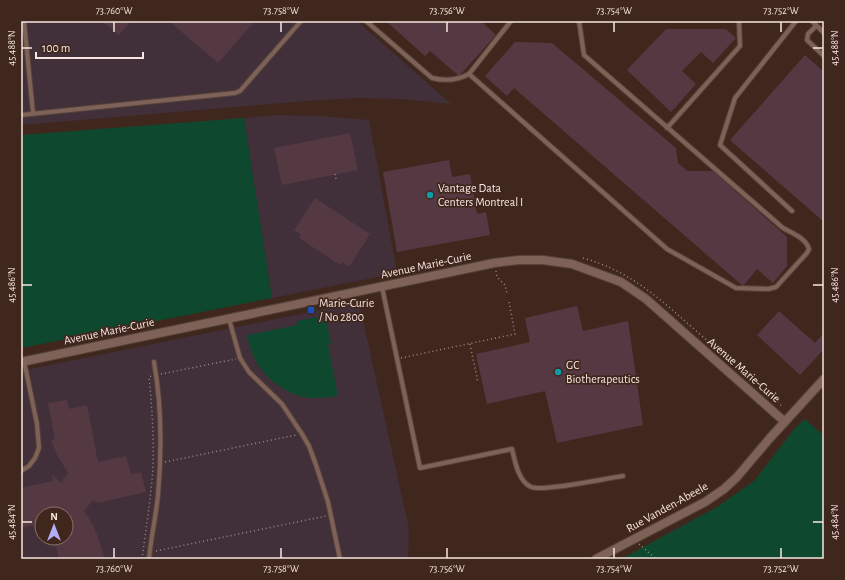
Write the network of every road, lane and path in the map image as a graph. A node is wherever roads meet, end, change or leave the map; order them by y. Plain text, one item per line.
1 (24, 21) edge
2 (301, 21) edge
3 (366, 21) edge
4 (511, 21) edge
5 (579, 21) edge
6 (739, 21) edge
7 (796, 21) edge
8 (812, 21) edge
9 (816, 26) junction
10 (824, 33) edge
11 (824, 56) edge
12 (469, 74) junction
13 (33, 113) junction
14 (21, 115) edge
15 (667, 128) junction
16 (336, 174) dead end
17 (336, 179) dead end
18 (792, 211) dead end
19 (494, 263) junction
20 (382, 286) junction
21 (507, 294) dead end
22 (509, 302) dead end
23 (229, 318) junction
24 (470, 344) junction
25 (240, 358) junction
26 (397, 359) junction
27 (22, 362) edge
28 (154, 362) dead end
29 (160, 375) dead end
30 (149, 377) dead end
31 (824, 379) edge
32 (478, 382) dead end
33 (785, 422) junction
34 (302, 434) junction
35 (161, 463) junction
36 (21, 471) edge
37 (623, 476) dead end
38 (331, 515) junction
39 (634, 539) junction
40 (150, 552) junction
41 (142, 559) edge
42 (150, 559) edge
43 (340, 559) edge
44 (596, 559) edge
45 (656, 559) edge

1 - 13 lane
2 - 13 lane
3 - 12 lane
4 - 12 lane
5 - 15 lane
6 - 15 lane
7 - 18 lane
8 - 9 lane
9 - 10 lane
9 - 11 lane
12 - 15 lane
13 - 14 lane
16 - 17 path
19 - 20 street, Avenue Marie-Curie
19 - 21 path
19 - 33 street, Avenue Marie-Curie
20 - 23 street, Avenue Marie-Curie
20 - 26 lane
22 - 24 path
23 - 25 lane
23 - 27 street, Avenue Marie-Curie
24 - 26 path
24 - 32 path
25 - 29 path
25 - 34 lane
26 - 37 lane
27 - 36 lane
28 - 35 lane
30 - 41 path
31 - 33 street, Rue Vanden-Abeele
33 - 39 street, Rue Vanden-Abeele
34 - 35 path
34 - 38 lane
35 - 40 lane
38 - 40 path
38 - 43 lane
39 - 44 street, Rue Vanden-Abeele
39 - 45 path
40 - 42 lane

